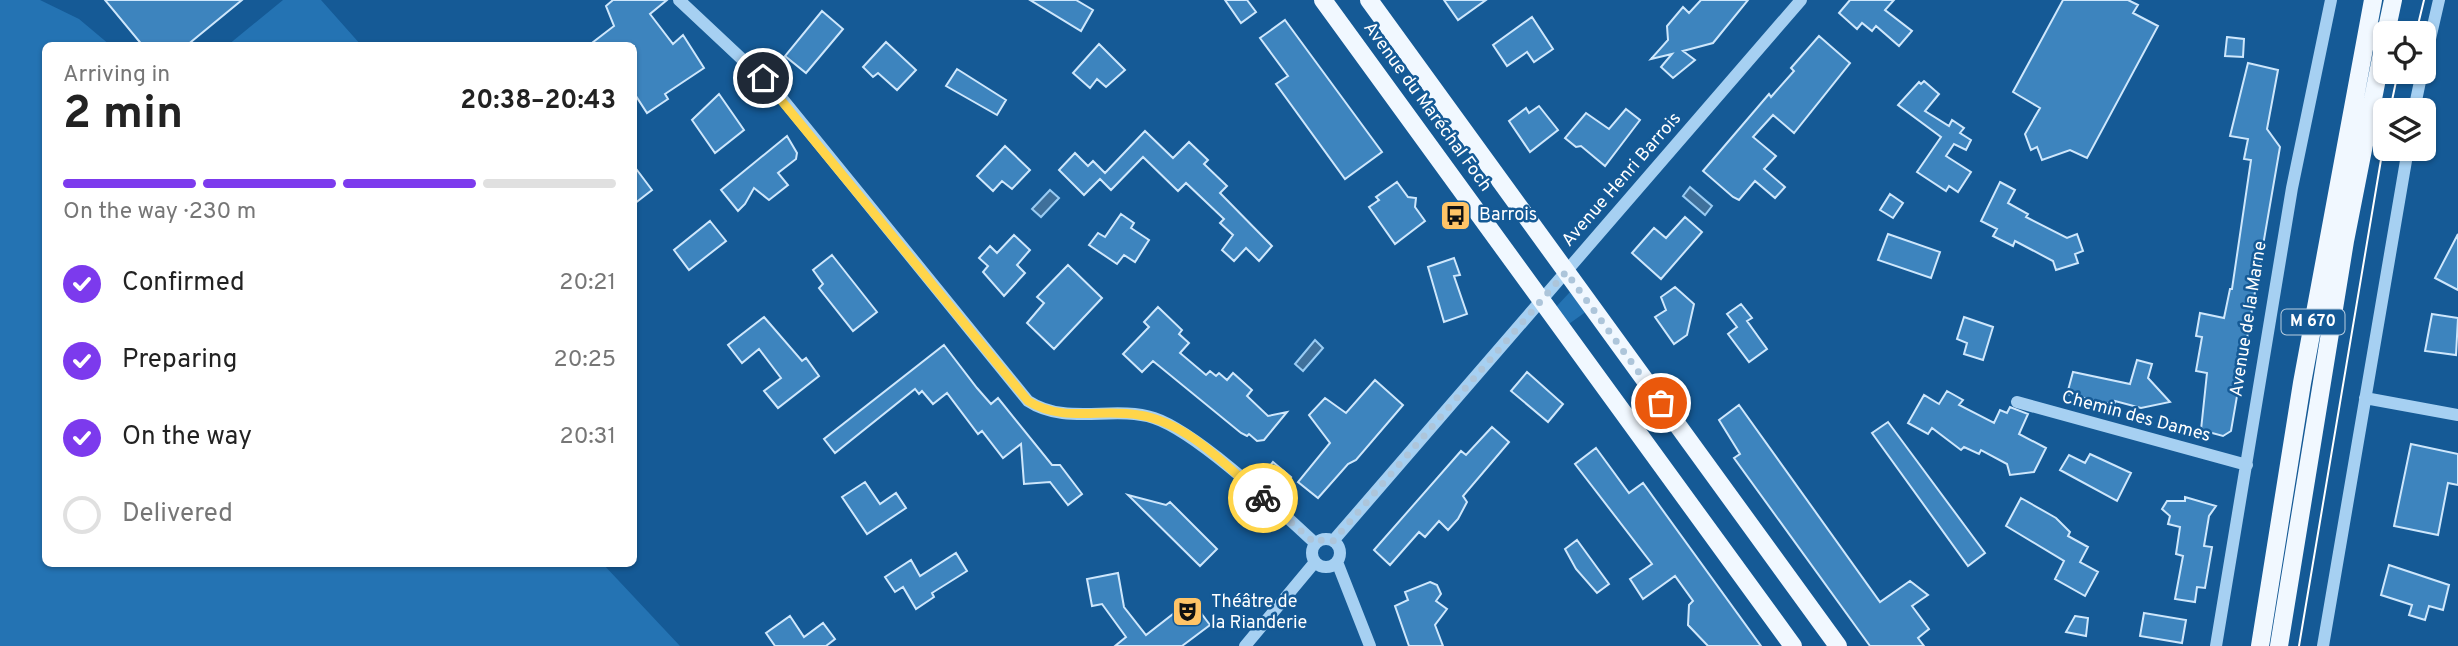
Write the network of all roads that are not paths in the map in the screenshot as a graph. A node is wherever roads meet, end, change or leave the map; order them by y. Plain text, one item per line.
1 (679, 0) edge
2 (1323, 0) edge
3 (1369, 0) edge
4 (1801, 0) edge
5 (2331, 0) edge
6 (2373, 0) edge
7 (2393, 0) edge
8 (2439, 0) edge
9 (2389, 21) edge
10 (2434, 21) edge
11 (2376, 84) edge
12 (2405, 161) edge
13 (1566, 272) junction
14 (1542, 300) junction
15 (2365, 398) junction
16 (2017, 402) dead end
17 (2458, 415) edge
18 (2247, 465) junction
19 (1333, 541) junction
20 (1315, 543) junction
21 (1315, 562) junction
22 (1337, 562) junction
23 (1245, 646) edge
24 (1370, 646) edge
25 (1793, 646) edge
26 (1838, 646) edge
27 (2216, 646) edge
28 (2260, 646) edge
29 (2278, 646) edge
30 (2323, 646) edge

1 - 20 street
2 - 14 main road, Avenue du Maréchal Foch
3 - 13 main road, Avenue du Maréchal Foch
4 - 13 street, Avenue Henri Barrois
5 - 18 street, Avenue de la Marne
6 - 28 main road, M 670
7 - 9 main road
8 - 10 street
11 - 29 main road, M 670
12 - 15 street
13 - 14 street, Avenue Henri Barrois
13 - 26 main road, Avenue du Maréchal Foch
14 - 19 street, Avenue Henri Barrois
14 - 25 main road, Avenue du Maréchal Foch
15 - 17 street
15 - 30 street
16 - 18 street, Chemin des Dames
18 - 27 street, Avenue de la Marne
19 - 20 street
19 - 22 street
20 - 21 street
21 - 22 street
21 - 23 street
22 - 24 street

